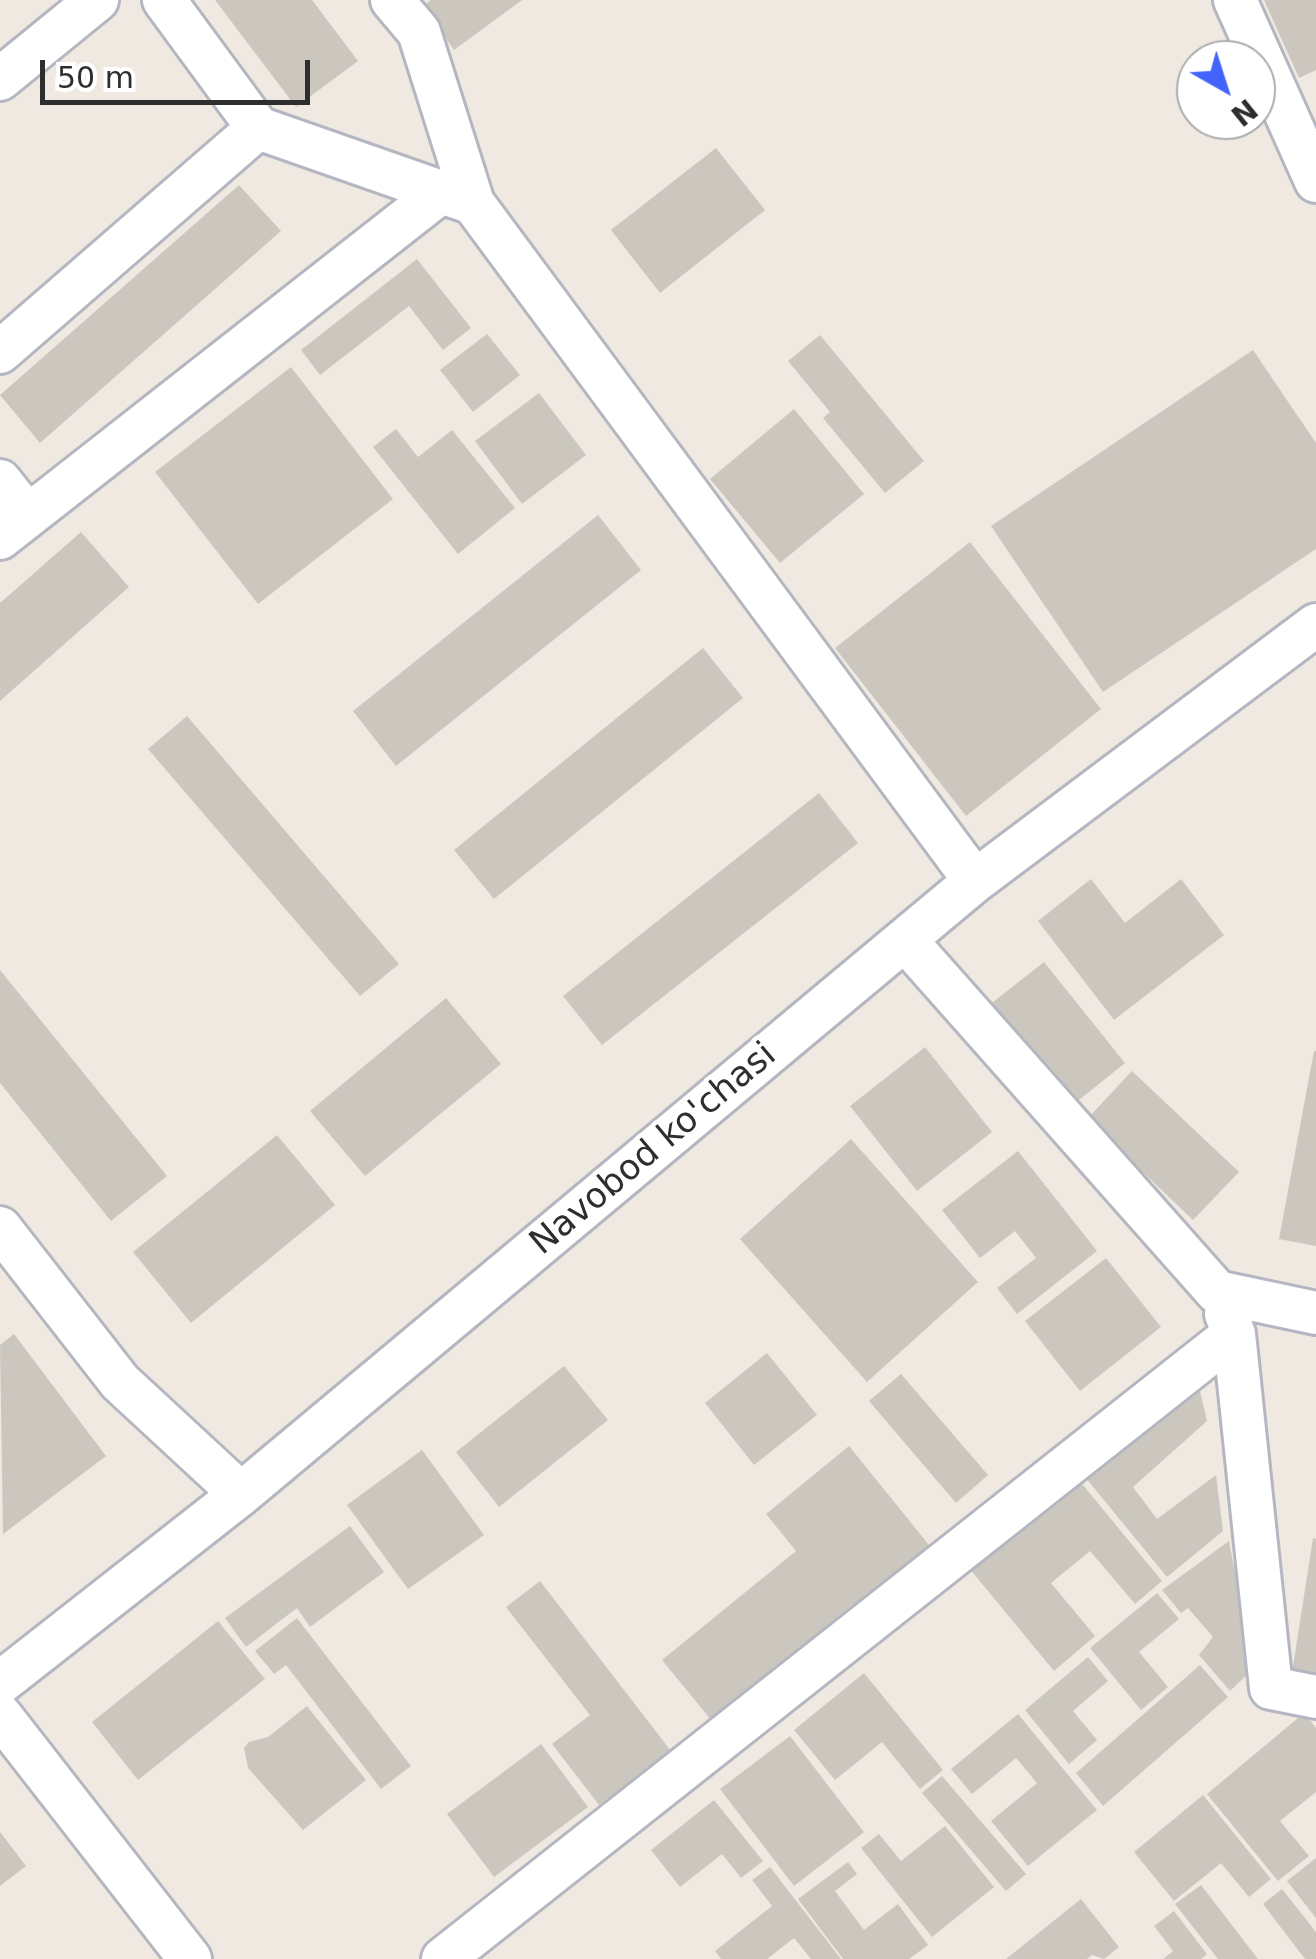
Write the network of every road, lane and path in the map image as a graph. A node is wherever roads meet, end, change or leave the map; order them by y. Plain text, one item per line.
1 (98, 0) edge
2 (164, 0) edge
3 (392, 0) edge
4 (1235, 0) edge
5 (0, 79) edge
6 (258, 128) junction
7 (1316, 181) edge
8 (457, 198) junction
9 (0, 352) edge
10 (0, 482) edge
11 (14, 527) edge
12 (1316, 625) edge
13 (975, 881) junction
14 (906, 941) junction
15 (0, 1228) edge
16 (1216, 1292) junction
17 (1316, 1313) edge
18 (1234, 1334) junction
19 (240, 1494) junction
20 (0, 1683) edge
21 (1316, 1697) edge
22 (0, 1714) edge
23 (190, 1959) edge
24 (443, 1959) edge

1 - 5 street
2 - 6 street
3 - 8 street
4 - 7 street
6 - 8 street
6 - 9 street
8 - 11 street
8 - 13 street
10 - 11 street
12 - 13 street, Navobod ko'chasi
13 - 14 street, Navobod ko'chasi
14 - 16 street
14 - 19 street, Navobod ko'chasi
15 - 19 street
16 - 17 street
16 - 18 street
18 - 21 street
18 - 24 street
19 - 20 street, Navobod ko'chasi
22 - 23 street

